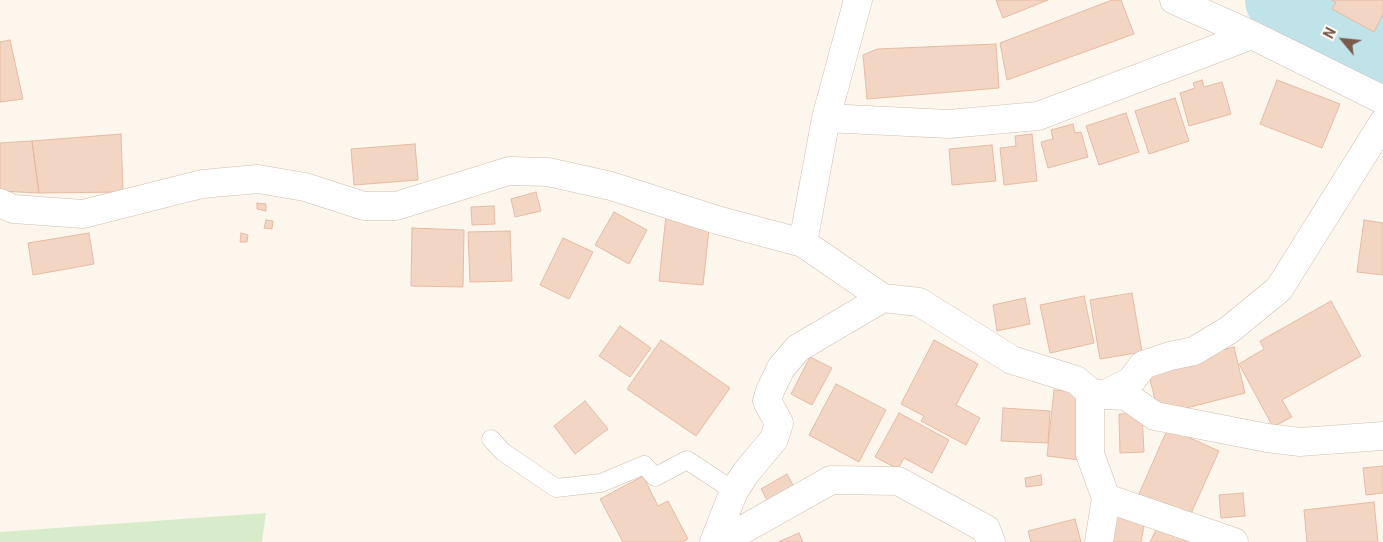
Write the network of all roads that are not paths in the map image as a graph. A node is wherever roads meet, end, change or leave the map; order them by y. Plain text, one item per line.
1 (858, 0) edge
2 (1174, 0) edge
3 (1252, 36) junction
4 (1383, 100) edge
5 (826, 118) junction
6 (1383, 123) edge
7 (0, 203) edge
8 (803, 243) junction
9 (883, 298) junction
10 (1097, 393) junction
11 (1383, 436) edge
12 (490, 439) dead end
13 (734, 491) junction
14 (1106, 498) junction
15 (714, 542) edge
16 (721, 542) edge
17 (991, 542) edge
18 (1099, 542) edge
19 (1234, 542) edge

1 - 5 street
2 - 3 street
3 - 4 street
3 - 5 street
5 - 8 street
6 - 10 street
7 - 8 street
8 - 9 street
9 - 10 street
9 - 13 street
10 - 11 street
10 - 14 street
12 - 13 lane
13 - 15 street
14 - 18 street
14 - 19 street
16 - 17 street

